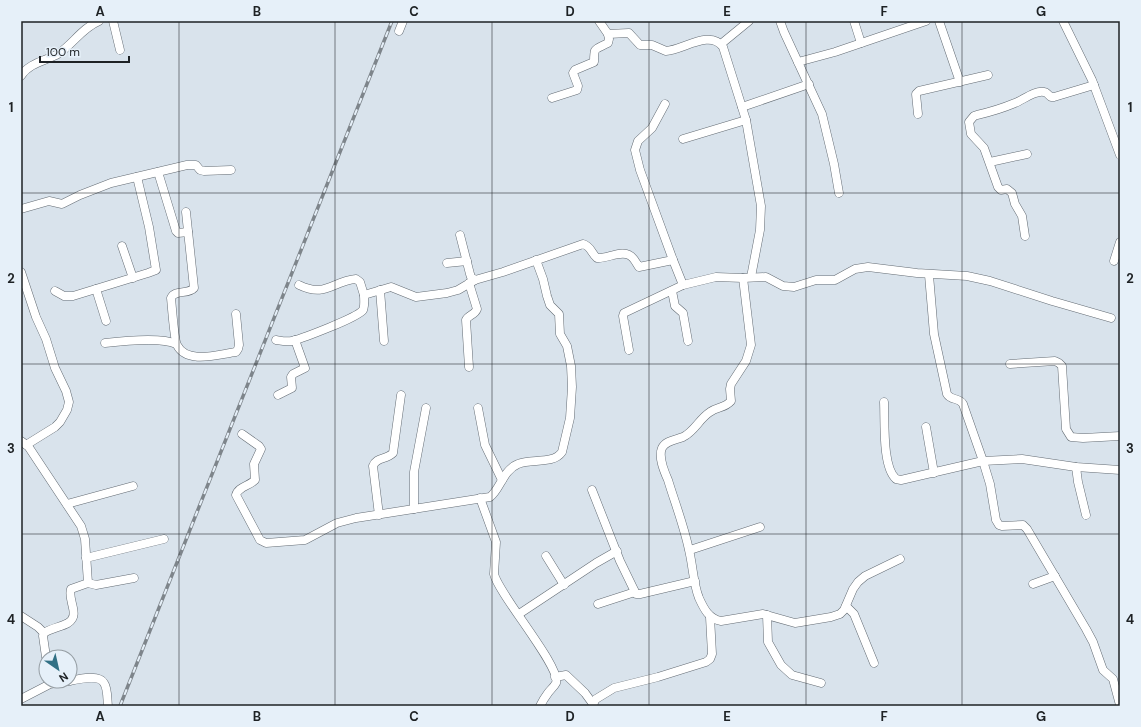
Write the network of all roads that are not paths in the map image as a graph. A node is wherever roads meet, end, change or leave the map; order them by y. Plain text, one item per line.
1 (99, 21) edge
2 (113, 21) edge
3 (403, 21) edge
4 (599, 21) edge
5 (749, 21) edge
6 (780, 21) edge
7 (854, 21) edge
8 (926, 21) edge
9 (938, 21) edge
10 (1062, 21) edge
11 (399, 31) dead end
12 (608, 34) junction
13 (861, 43) junction
14 (721, 44) junction
15 (120, 50) dead end
16 (798, 62) junction
17 (22, 71) edge
18 (988, 75) dead end
19 (960, 82) junction
20 (808, 84) junction
21 (1094, 85) junction
22 (552, 98) dead end
23 (664, 104) dead end
24 (742, 106) junction
25 (918, 114) dead end
26 (746, 120) junction
27 (683, 139) dead end
28 (1027, 154) dead end
29 (1120, 155) edge
30 (990, 162) junction
31 (231, 170) dead end
32 (158, 172) junction
33 (137, 177) junction
34 (839, 193) dead end
35 (21, 209) edge
36 (186, 212) dead end
37 (188, 232) junction
38 (460, 235) dead end
39 (1025, 236) dead end
40 (1120, 242) edge
41 (122, 246) dead end
42 (536, 260) junction
43 (673, 260) junction
44 (467, 261) junction
45 (1114, 261) dead end
46 (447, 263) dead end
47 (21, 272) edge
48 (929, 275) junction
49 (133, 278) junction
50 (747, 278) junction
51 (472, 282) junction
52 (299, 285) dead end
53 (683, 285) junction
54 (96, 289) junction
55 (380, 290) junction
56 (55, 291) dead end
57 (672, 291) junction
58 (364, 295) junction
59 (236, 314) dead end
60 (1111, 318) dead end
61 (106, 321) dead end
62 (276, 340) dead end
63 (295, 340) junction
64 (384, 341) dead end
65 (688, 341) dead end
66 (105, 343) dead end
67 (176, 344) junction
68 (629, 350) dead end
69 (1010, 364) dead end
70 (469, 367) dead end
71 (278, 395) dead end
72 (401, 395) dead end
73 (884, 402) dead end
74 (426, 408) dead end
75 (478, 408) dead end
76 (926, 427) dead end
77 (242, 434) dead end
78 (1120, 436) edge
79 (24, 443) edge
80 (983, 461) junction
81 (1076, 467) junction
82 (1120, 470) edge
83 (934, 472) junction
84 (502, 480) junction
85 (133, 486) dead end
86 (592, 490) dead end
87 (480, 498) junction
88 (67, 504) junction
89 (414, 509) junction
90 (379, 515) junction
91 (1086, 515) dead end
92 (760, 527) dead end
93 (164, 539) dead end
94 (690, 550) junction
95 (617, 552) junction
96 (546, 556) dead end
97 (86, 558) junction
98 (900, 559) dead end
99 (1054, 576) junction
100 (134, 578) dead end
101 (695, 581) junction
102 (88, 583) junction
103 (1033, 584) dead end
104 (564, 585) junction
105 (635, 592) junction
106 (598, 604) dead end
107 (846, 606) junction
108 (519, 614) junction
109 (767, 615) junction
110 (21, 616) edge
111 (710, 617) junction
112 (44, 633) junction
113 (45, 649) edge
114 (874, 663) dead end
115 (555, 677) junction
116 (78, 680) edge
117 (821, 683) dead end
118 (39, 689) edge
119 (21, 699) edge
120 (594, 705) edge
121 (1120, 705) edge
122 (108, 706) edge
123 (540, 706) edge

1 - 17 street
2 - 15 street
3 - 11 street
4 - 12 street
5 - 14 street
6 - 16 street
7 - 13 street
8 - 13 street
9 - 19 street
10 - 21 street
12 - 14 street
12 - 22 street
13 - 16 street
14 - 24 street
16 - 20 street
18 - 19 street
19 - 25 street
20 - 24 street
20 - 34 street
21 - 29 street
21 - 30 street
23 - 43 street
24 - 26 street
26 - 27 street
26 - 50 street
28 - 30 street
30 - 39 street
31 - 32 street
32 - 33 street
32 - 37 street
33 - 35 street
33 - 49 street
36 - 37 street
37 - 67 street
38 - 44 street
40 - 45 street
41 - 49 street
42 - 43 street
42 - 51 street
42 - 84 street
43 - 53 street
44 - 46 street
44 - 51 street
47 - 79 street
48 - 50 street
48 - 60 street
48 - 80 street
49 - 54 street
50 - 53 street
50 - 94 street
51 - 55 street
51 - 70 street
52 - 58 street
53 - 57 street
54 - 56 street
54 - 61 street
55 - 58 street
55 - 64 street
57 - 65 street
57 - 68 street
58 - 63 street
59 - 67 street
62 - 63 street
63 - 71 street
66 - 67 street
69 - 78 street
72 - 90 street
73 - 83 street
74 - 89 street
75 - 84 street
76 - 83 street
77 - 90 street
79 - 88 street
80 - 81 street
80 - 83 street
80 - 99 street
81 - 82 street
81 - 91 street
84 - 87 street
85 - 88 street
86 - 95 street
87 - 89 street
87 - 108 street
88 - 97 street
89 - 90 street
92 - 94 street
93 - 97 street
94 - 101 street
95 - 104 street
95 - 105 street
96 - 104 street
97 - 102 street
98 - 107 street
99 - 103 street
99 - 121 street
100 - 102 street
101 - 105 street
101 - 111 street
102 - 112 street
104 - 108 street
105 - 106 street
107 - 109 street
107 - 114 street
108 - 115 street
109 - 111 street
109 - 117 street
110 - 112 street
111 - 120 street
112 - 113 street
115 - 120 street
115 - 123 street
116 - 122 street
118 - 119 street

